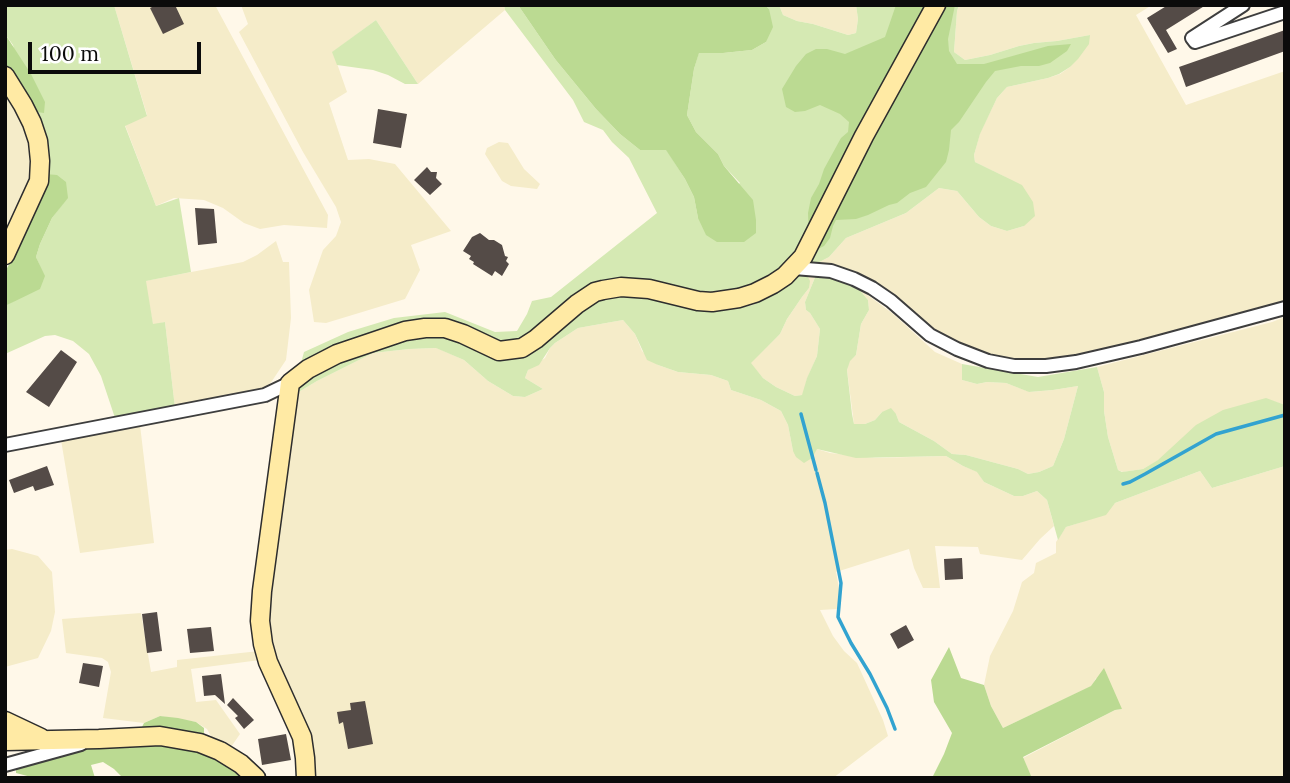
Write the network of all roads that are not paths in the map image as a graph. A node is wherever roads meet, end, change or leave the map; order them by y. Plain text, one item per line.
1 (936, 5) edge
2 (1242, 5) edge
3 (1285, 12) edge
4 (5, 76) edge
5 (5, 255) edge
6 (794, 268) junction
7 (1285, 308) edge
8 (290, 383) junction
9 (5, 445) edge
10 (10, 732) edge
11 (99, 739) junction
12 (48, 741) junction
13 (5, 764) edge
14 (256, 778) edge
15 (306, 778) edge

1 - 6 street
2 - 3 street
4 - 5 street
6 - 7 street
6 - 8 street
8 - 9 street
8 - 15 street
10 - 12 street
10 - 13 street
11 - 12 street
11 - 13 street
11 - 14 street
12 - 13 street

